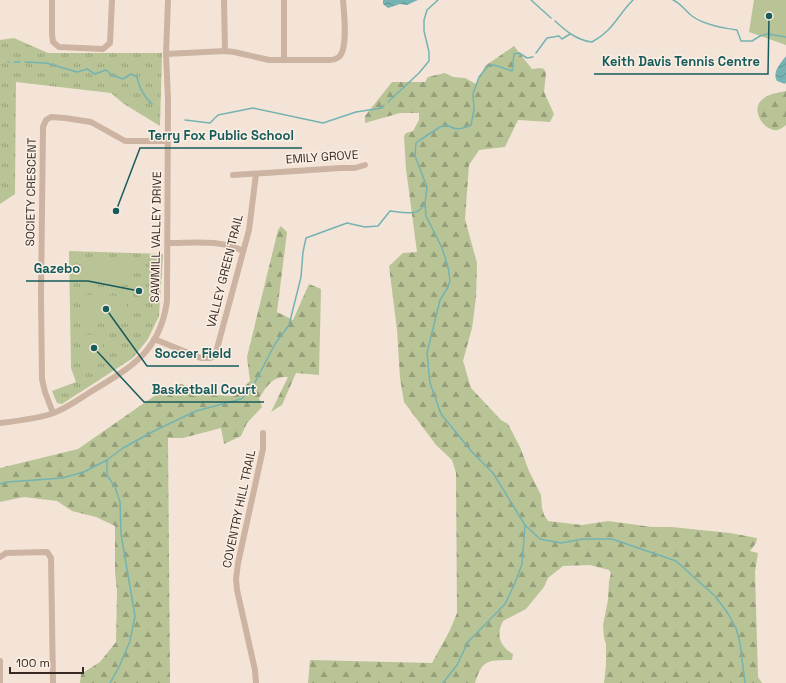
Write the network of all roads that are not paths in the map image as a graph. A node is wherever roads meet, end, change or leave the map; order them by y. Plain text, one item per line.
1 (52, 0) edge
2 (112, 0) edge
3 (168, 0) edge
4 (224, 0) edge
5 (284, 0) edge
6 (343, 0) edge
7 (225, 51) junction
8 (166, 54) junction
9 (284, 60) junction
10 (167, 141) junction
11 (365, 166) dead end
12 (256, 174) junction
13 (233, 175) dead end
14 (168, 243) junction
15 (244, 251) junction
16 (154, 339) junction
17 (53, 413) junction
18 (0, 423) edge
19 (263, 433) dead end
20 (0, 556) edge
21 (0, 661) edge
22 (0, 683) edge
23 (53, 683) edge
24 (256, 683) edge

1 - 2 street
3 - 8 street, SAWMILL VALLEY DRIVE
4 - 7 street
5 - 9 street
6 - 9 street
7 - 8 street
7 - 9 street
8 - 10 street, SAWMILL VALLEY DRIVE
10 - 14 street, SAWMILL VALLEY DRIVE
10 - 17 street, SOCIETY CRESCENT
11 - 12 street, EMILY GROVE
12 - 13 street
12 - 15 street, VALLEY GREEN TRAIL
14 - 15 street
14 - 16 street, SAWMILL VALLEY DRIVE
15 - 16 street, VALLEY GREEN TRAIL
16 - 17 street, SAWMILL VALLEY DRIVE
17 - 18 street, SAWMILL VALLEY DRIVE
19 - 24 street, COVENTRY HILL TRAIL
20 - 23 street
21 - 22 street

